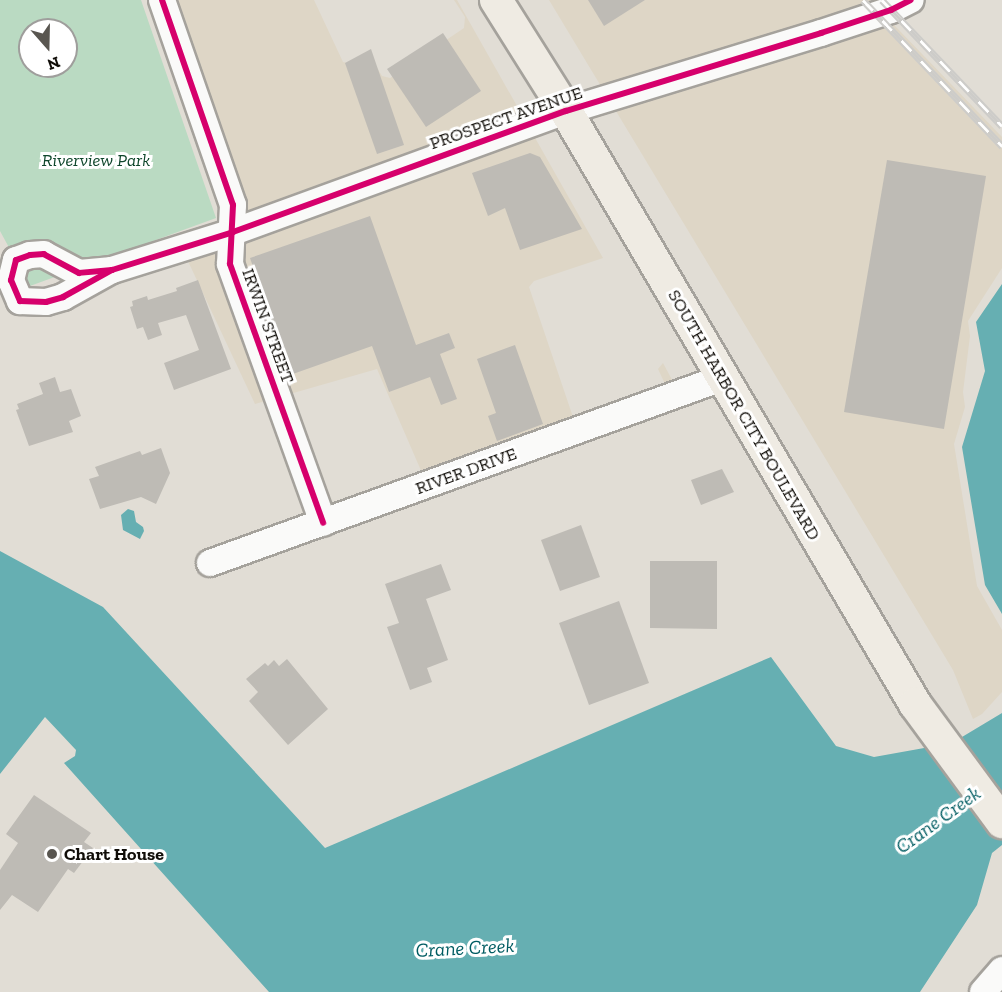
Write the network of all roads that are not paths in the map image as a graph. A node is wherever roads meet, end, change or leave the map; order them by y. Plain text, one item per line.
1 (162, 0) edge
2 (496, 0) edge
3 (911, 0) edge
4 (566, 111) junction
5 (233, 232) junction
6 (112, 270) junction
7 (5, 271) edge
8 (722, 378) junction
9 (323, 523) junction
10 (210, 563) dead end
11 (1002, 822) edge
12 (1002, 970) edge
13 (983, 992) edge

1 - 5 street, IRWIN STREET
2 - 4 main road, SOUTH HARBOR CITY BOULEVARD
3 - 4 street, PROSPECT AVENUE
4 - 5 street, PROSPECT AVENUE
4 - 8 main road, SOUTH HARBOR CITY BOULEVARD
5 - 6 street, PROSPECT AVENUE
5 - 9 street, IRWIN STREET
6 - 7 street, PROSPECT AVENUE
6 - 7 street, PROSPECT AVENUE
8 - 9 street, RIVER DRIVE
8 - 11 main road, SOUTH HARBOR CITY BOULEVARD
9 - 10 street, RIVER DRIVE
12 - 13 street

